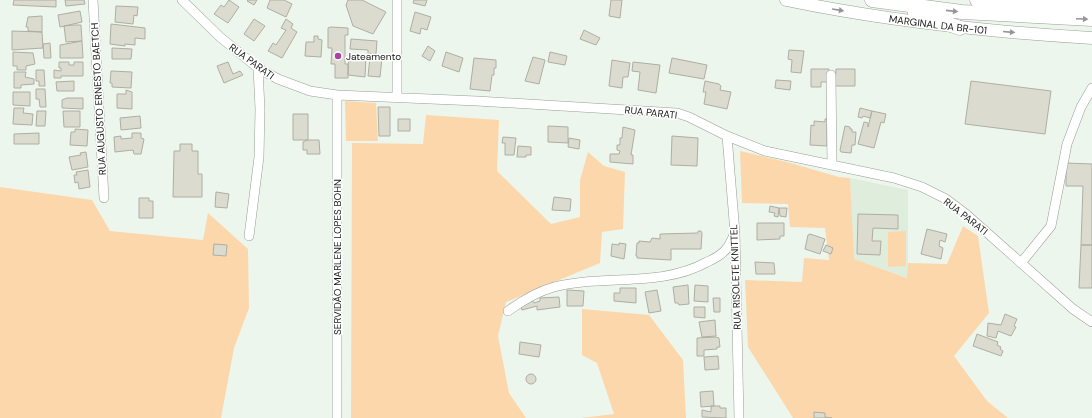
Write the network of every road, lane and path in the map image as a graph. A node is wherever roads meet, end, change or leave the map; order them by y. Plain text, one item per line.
1 (93, 0) edge
2 (182, 0) edge
3 (397, 0) edge
4 (786, 0) edge
5 (977, 0) edge
6 (876, 1) edge
7 (1092, 6) edge
8 (1092, 19) edge
9 (960, 28) junction
10 (1079, 37) junction
11 (1092, 38) edge
12 (1092, 46) edge
13 (258, 68) junction
14 (831, 75) dead end
15 (1092, 88) edge
16 (337, 95) junction
17 (397, 97) junction
18 (728, 136) junction
19 (832, 165) junction
20 (104, 198) dead end
21 (735, 233) junction
22 (249, 236) dead end
23 (1021, 264) junction
24 (508, 311) dead end
25 (1092, 322) edge
26 (337, 418) edge
27 (739, 418) edge

1 - 20 street, RUA AUGUSTO ERNESTO BAETCH
2 - 13 street, RUA PARATI
3 - 17 street
4 -> 9 main road, MARGINAL DA BR-101
5 - 7 highway
6 -> 8 highway
6 - 9 highway
9 -> 10 main road, MARGINAL DA BR-101
10 - 11 main road, MARGINAL DA BR-101
10 - 12 street
13 - 16 street, RUA PARATI
13 - 22 street
14 - 19 street
15 - 23 street
16 - 17 street, RUA PARATI
16 - 26 street, SERVIDÃO MARLENE LOPES BOHN
17 - 18 street, RUA PARATI
18 - 19 street, RUA PARATI
18 - 21 street, RUA RISOLETE KNITTEL
19 - 23 street, RUA PARATI
21 - 24 street
21 - 27 street, RUA RISOLETE KNITTEL
23 - 25 street, RUA PARATI

